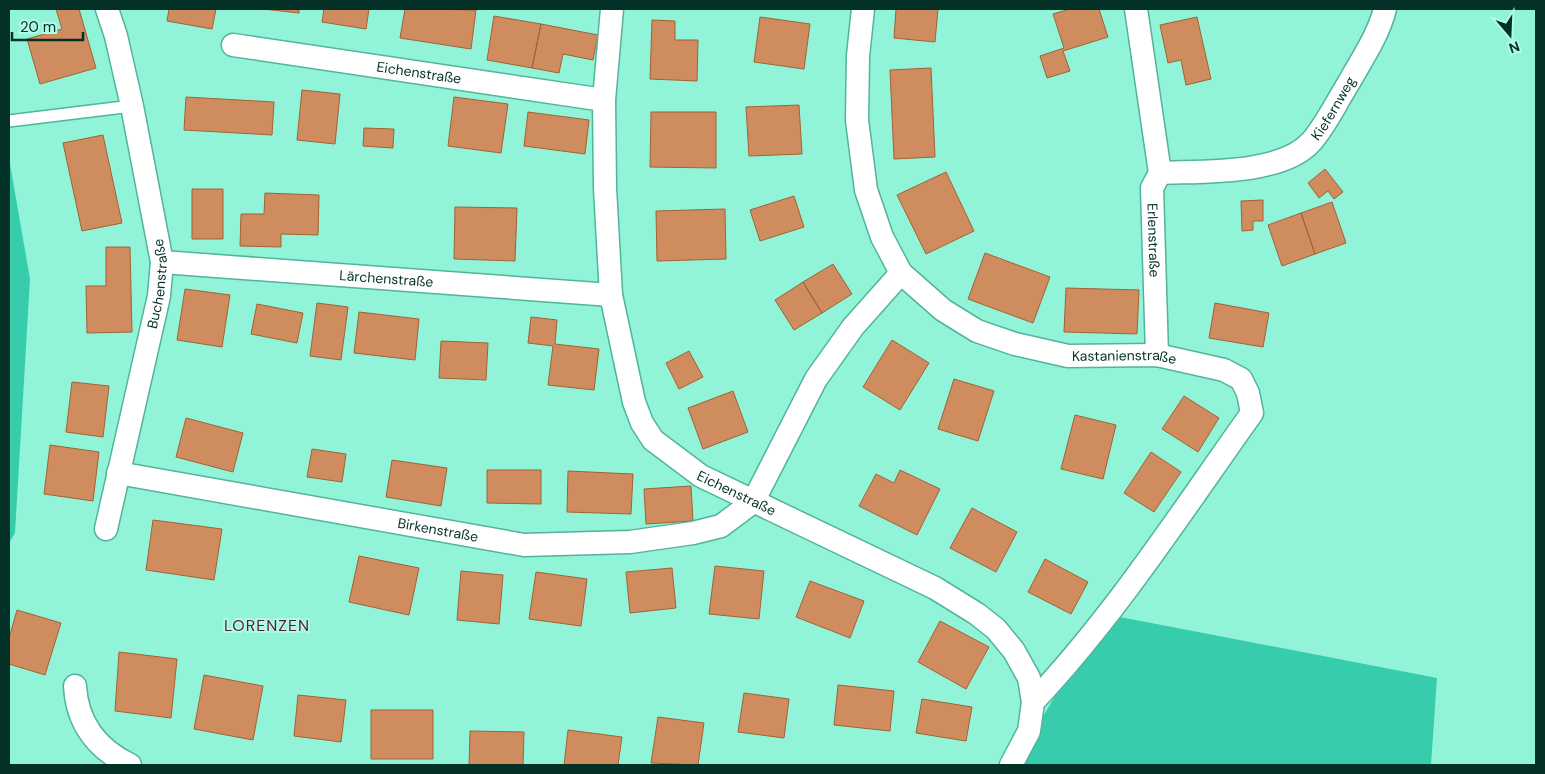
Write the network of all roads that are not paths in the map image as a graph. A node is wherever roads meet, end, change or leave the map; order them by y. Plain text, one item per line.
1 (108, 9) edge
2 (612, 9) edge
3 (863, 9) edge
4 (1136, 9) edge
5 (1385, 9) edge
6 (233, 45) dead end
7 (604, 100) junction
8 (132, 106) junction
9 (9, 121) edge
10 (1160, 174) junction
11 (162, 262) junction
12 (901, 273) junction
13 (611, 295) junction
14 (1157, 355) junction
15 (118, 473) junction
16 (753, 502) junction
17 (106, 529) dead end
18 (75, 686) dead end
19 (1033, 702) junction
20 (130, 765) edge
21 (1011, 765) edge

1 - 8 street, Buchenstraße
2 - 7 street, Eichenstraße
3 - 12 street, Kastanienstraße
4 - 10 street, Erlenstraße
5 - 10 street, Kiefernweg
6 - 7 street, Eichenstraße
7 - 13 street, Eichenstraße
8 - 9 lane
8 - 11 street, Buchenstraße
10 - 14 street, Erlenstraße
11 - 13 street, Lärchenstraße
11 - 15 street, Buchenstraße
12 - 14 street, Kastanienstraße
12 - 16 street
13 - 16 street, Eichenstraße
14 - 19 street, Kastanienstraße
15 - 16 street, Birkenstraße
15 - 17 street, Buchenstraße
16 - 19 street, Eichenstraße
18 - 20 street
19 - 21 street, Eichenstraße

